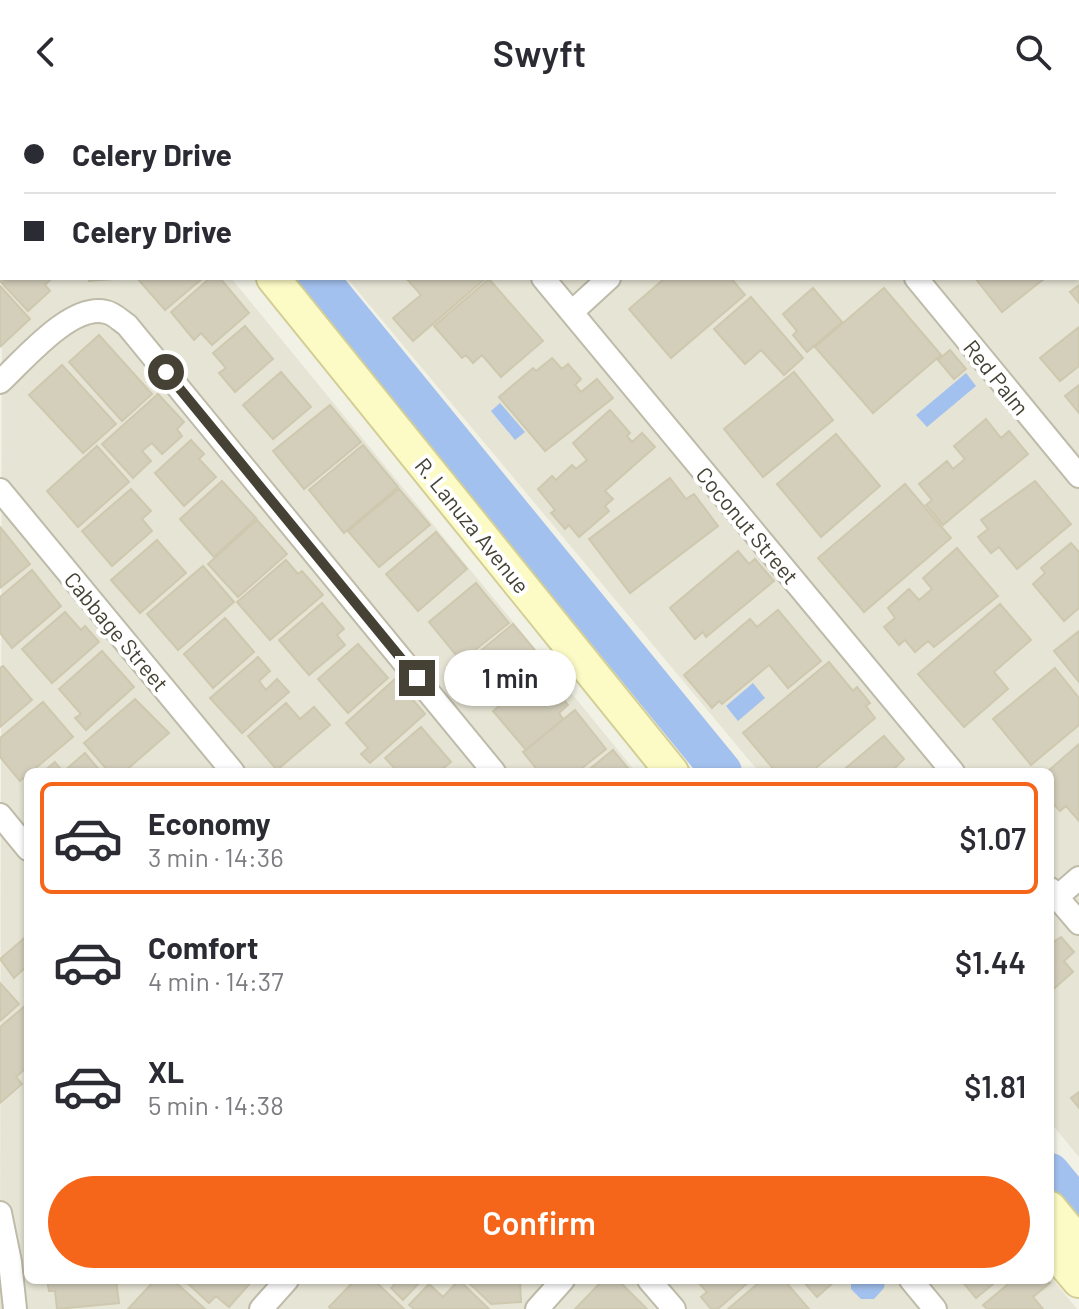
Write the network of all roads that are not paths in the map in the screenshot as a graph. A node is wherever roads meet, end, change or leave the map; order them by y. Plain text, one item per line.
1 (275, 280) edge
2 (545, 280) edge
3 (607, 280) edge
4 (918, 280) edge
5 (572, 312) junction
6 (0, 382) edge
7 (1079, 476) edge
8 (0, 490) edge
9 (230, 768) edge
10 (491, 768) edge
11 (669, 768) edge
12 (950, 768) edge
13 (0, 815) edge
14 (24, 844) edge
15 (1079, 878) edge
16 (1054, 892) edge
17 (1054, 894) edge
18 (1079, 923) edge
19 (0, 1213) edge
20 (1054, 1213) edge
21 (1079, 1243) edge
22 (1054, 1252) edge
23 (1079, 1281) edge
24 (283, 1284) edge
25 (559, 1284) edge
26 (652, 1284) edge
27 (914, 1284) edge
28 (15, 1309) edge
29 (261, 1309) edge
30 (537, 1309) edge
31 (674, 1309) edge
32 (935, 1309) edge

1 - 11 main road, R. Lanuza Avenue
2 - 5 street, Coconut Street
3 - 5 street
4 - 7 street, Red Palm
5 - 12 street, Coconut Street
6 - 10 street
8 - 9 street, Cabbage Street
13 - 14 street
15 - 16 street
17 - 18 street
19 - 28 street
20 - 21 main road
22 - 23 main road
24 - 29 street
25 - 30 street
26 - 31 street
27 - 32 street

